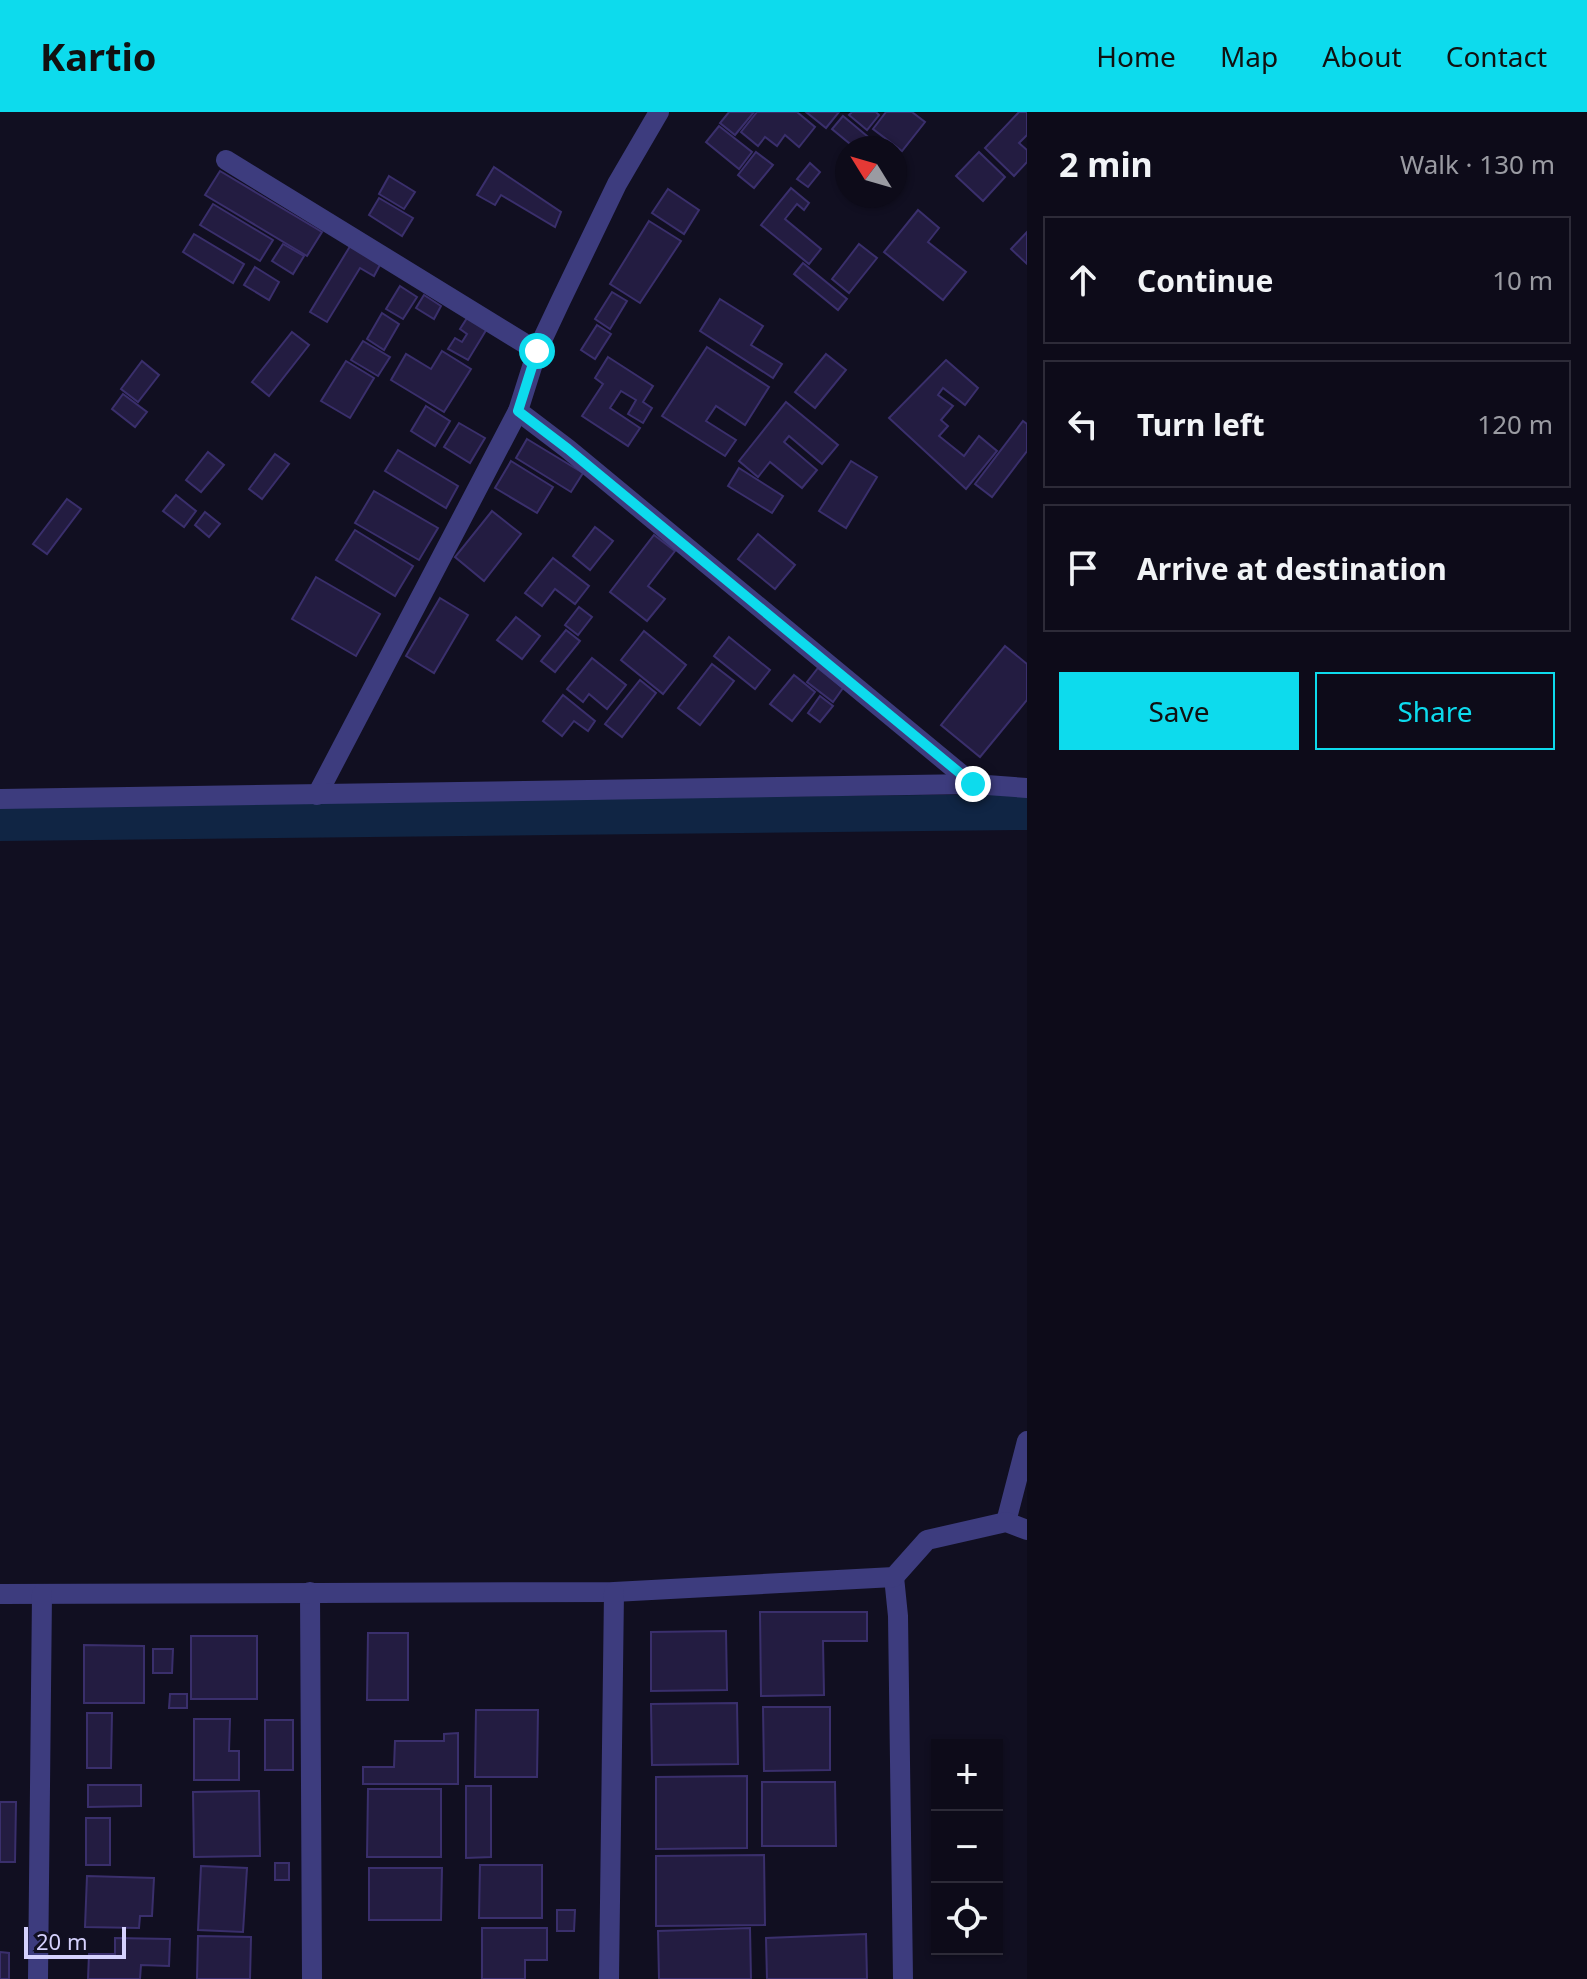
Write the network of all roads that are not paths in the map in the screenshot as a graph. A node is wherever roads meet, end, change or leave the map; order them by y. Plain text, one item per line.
1 (659, 112) edge
2 (226, 160) dead end
3 (537, 351) junction
4 (518, 411) junction
5 (973, 784) junction
6 (1027, 788) edge
7 (317, 795) junction
8 (0, 799) edge
9 (1027, 1441) edge
10 (1006, 1522) junction
11 (1027, 1530) edge
12 (894, 1577) junction
13 (310, 1592) junction
14 (614, 1592) junction
15 (0, 1594) edge
16 (42, 1594) junction
17 (38, 1979) edge
18 (312, 1979) edge
19 (609, 1979) edge
20 (903, 1979) edge

1 - 3 street
2 - 3 street
3 - 4 street
4 - 5 street
4 - 7 street
5 - 6 street
5 - 7 street
7 - 8 street
9 - 10 street
10 - 11 street
10 - 12 street
12 - 14 street
12 - 20 street
13 - 14 street
13 - 16 street
13 - 18 street
14 - 19 street
15 - 16 street
16 - 17 street

